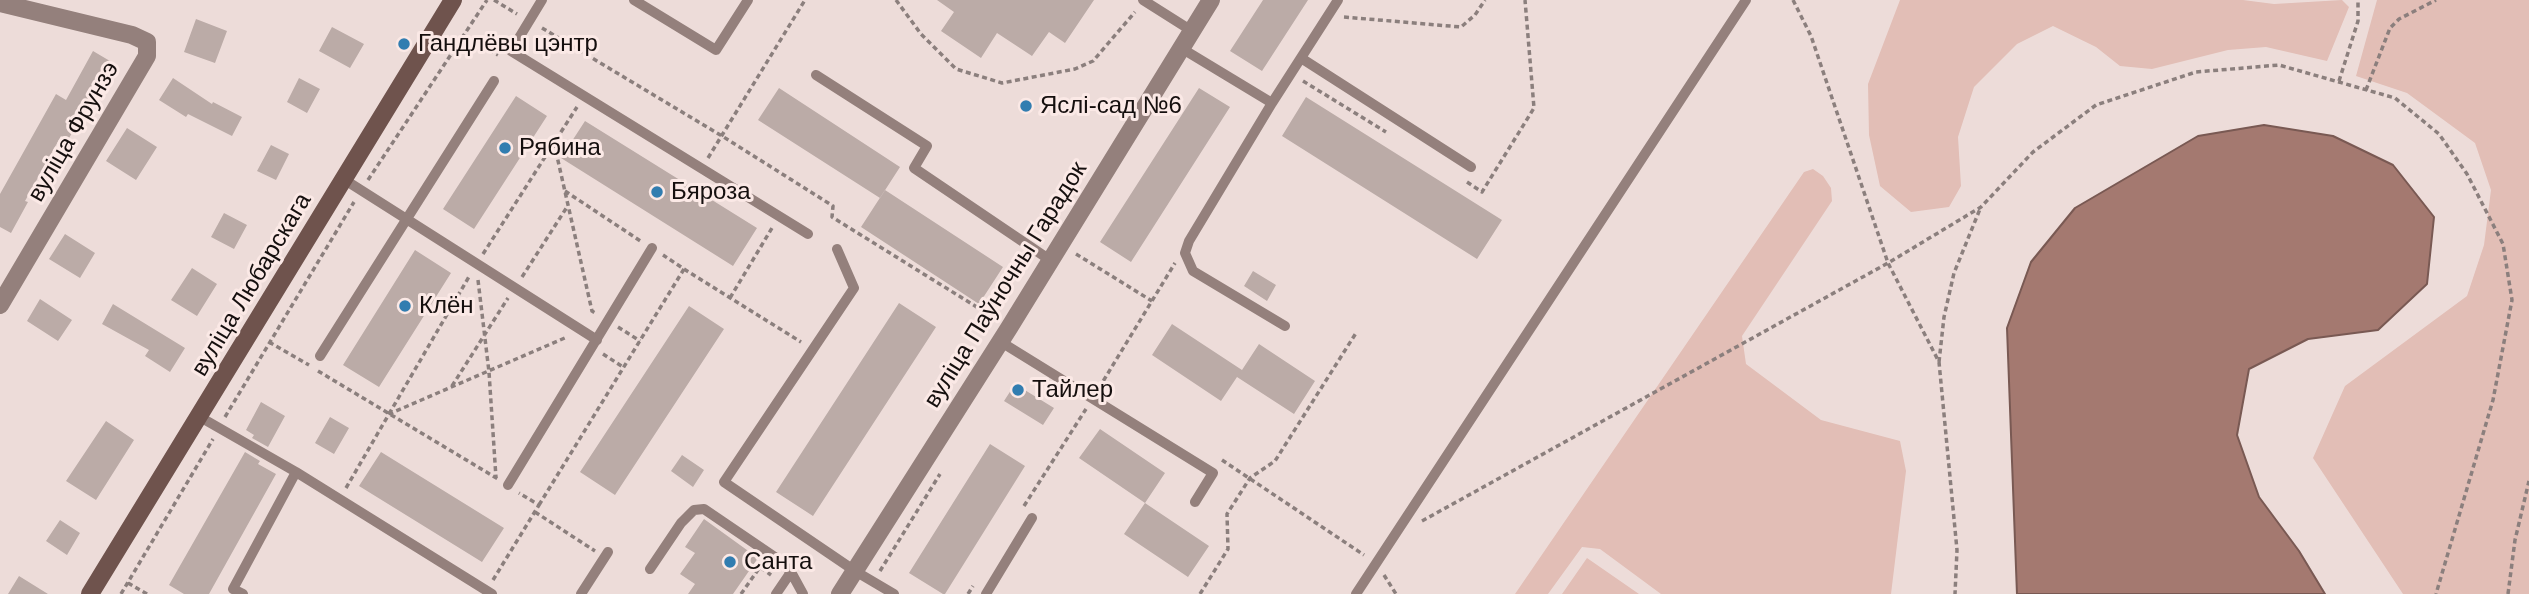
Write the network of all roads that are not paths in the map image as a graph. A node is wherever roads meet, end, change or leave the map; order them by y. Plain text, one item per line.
1 (453, 0) edge
2 (542, 0) edge
3 (634, 0) edge
4 (748, 0) edge
5 (1211, 0) edge
6 (1338, 0) edge
7 (1746, 0) edge
8 (1144, 1) edge
9 (0, 3) edge
10 (1192, 31) junction
11 (1181, 48) junction
12 (1301, 58) junction
13 (817, 75) dead end
14 (494, 81) dead end
15 (1272, 103) junction
16 (1471, 167) dead end
17 (345, 180) junction
18 (406, 219) junction
19 (808, 234) dead end
20 (652, 248) dead end
21 (836, 249) dead end
22 (1050, 260) junction
23 (0, 305) edge
24 (1285, 326) dead end
25 (1001, 342) junction
26 (595, 343) junction
27 (320, 356) dead end
28 (200, 417) junction
29 (296, 472) junction
30 (508, 485) road end
31 (1195, 502) dead end
32 (1032, 518) dead end
33 (606, 555) road end
34 (650, 569) dead end
35 (855, 571) junction
36 (791, 572) junction
37 (778, 590) edge
38 (95, 592) edge
39 (489, 592) edge
40 (243, 594) edge
41 (581, 594) edge
42 (803, 594) edge
43 (840, 594) edge
44 (894, 594) edge
45 (986, 594) edge
46 (1356, 594) edge

1 - 17 street, вуліца Любарскага
2 - 19 lane
3 - 4 lane
5 - 10 street, вуліца Паўночны Гарадок
6 - 12 lane
7 - 46 lane
8 - 10 lane
9 - 23 street, вуліца Фрунзэ
10 - 11 street, вуліца Паўночны Гарадок
11 - 15 lane
11 - 22 street, вуліца Паўночны Гарадок
12 - 15 lane
12 - 16 lane
13 - 22 lane
14 - 18 lane
15 - 24 lane
17 - 18 lane
17 - 28 street, вуліца Любарскага
18 - 26 lane
18 - 27 lane
20 - 26 lane
21 - 35 lane
22 - 25 street, вуліца Паўночны Гарадок
25 - 31 lane
25 - 35 street, вуліца Паўночны Гарадок
26 - 30 lane
28 - 29 lane
28 - 38 street, вуліца Любарскага
29 - 39 lane
29 - 40 lane
32 - 45 lane
33 - 41 lane
34 - 36 lane
35 - 43 street, вуліца Паўночны Гарадок
35 - 44 lane
36 - 37 lane
36 - 42 lane

